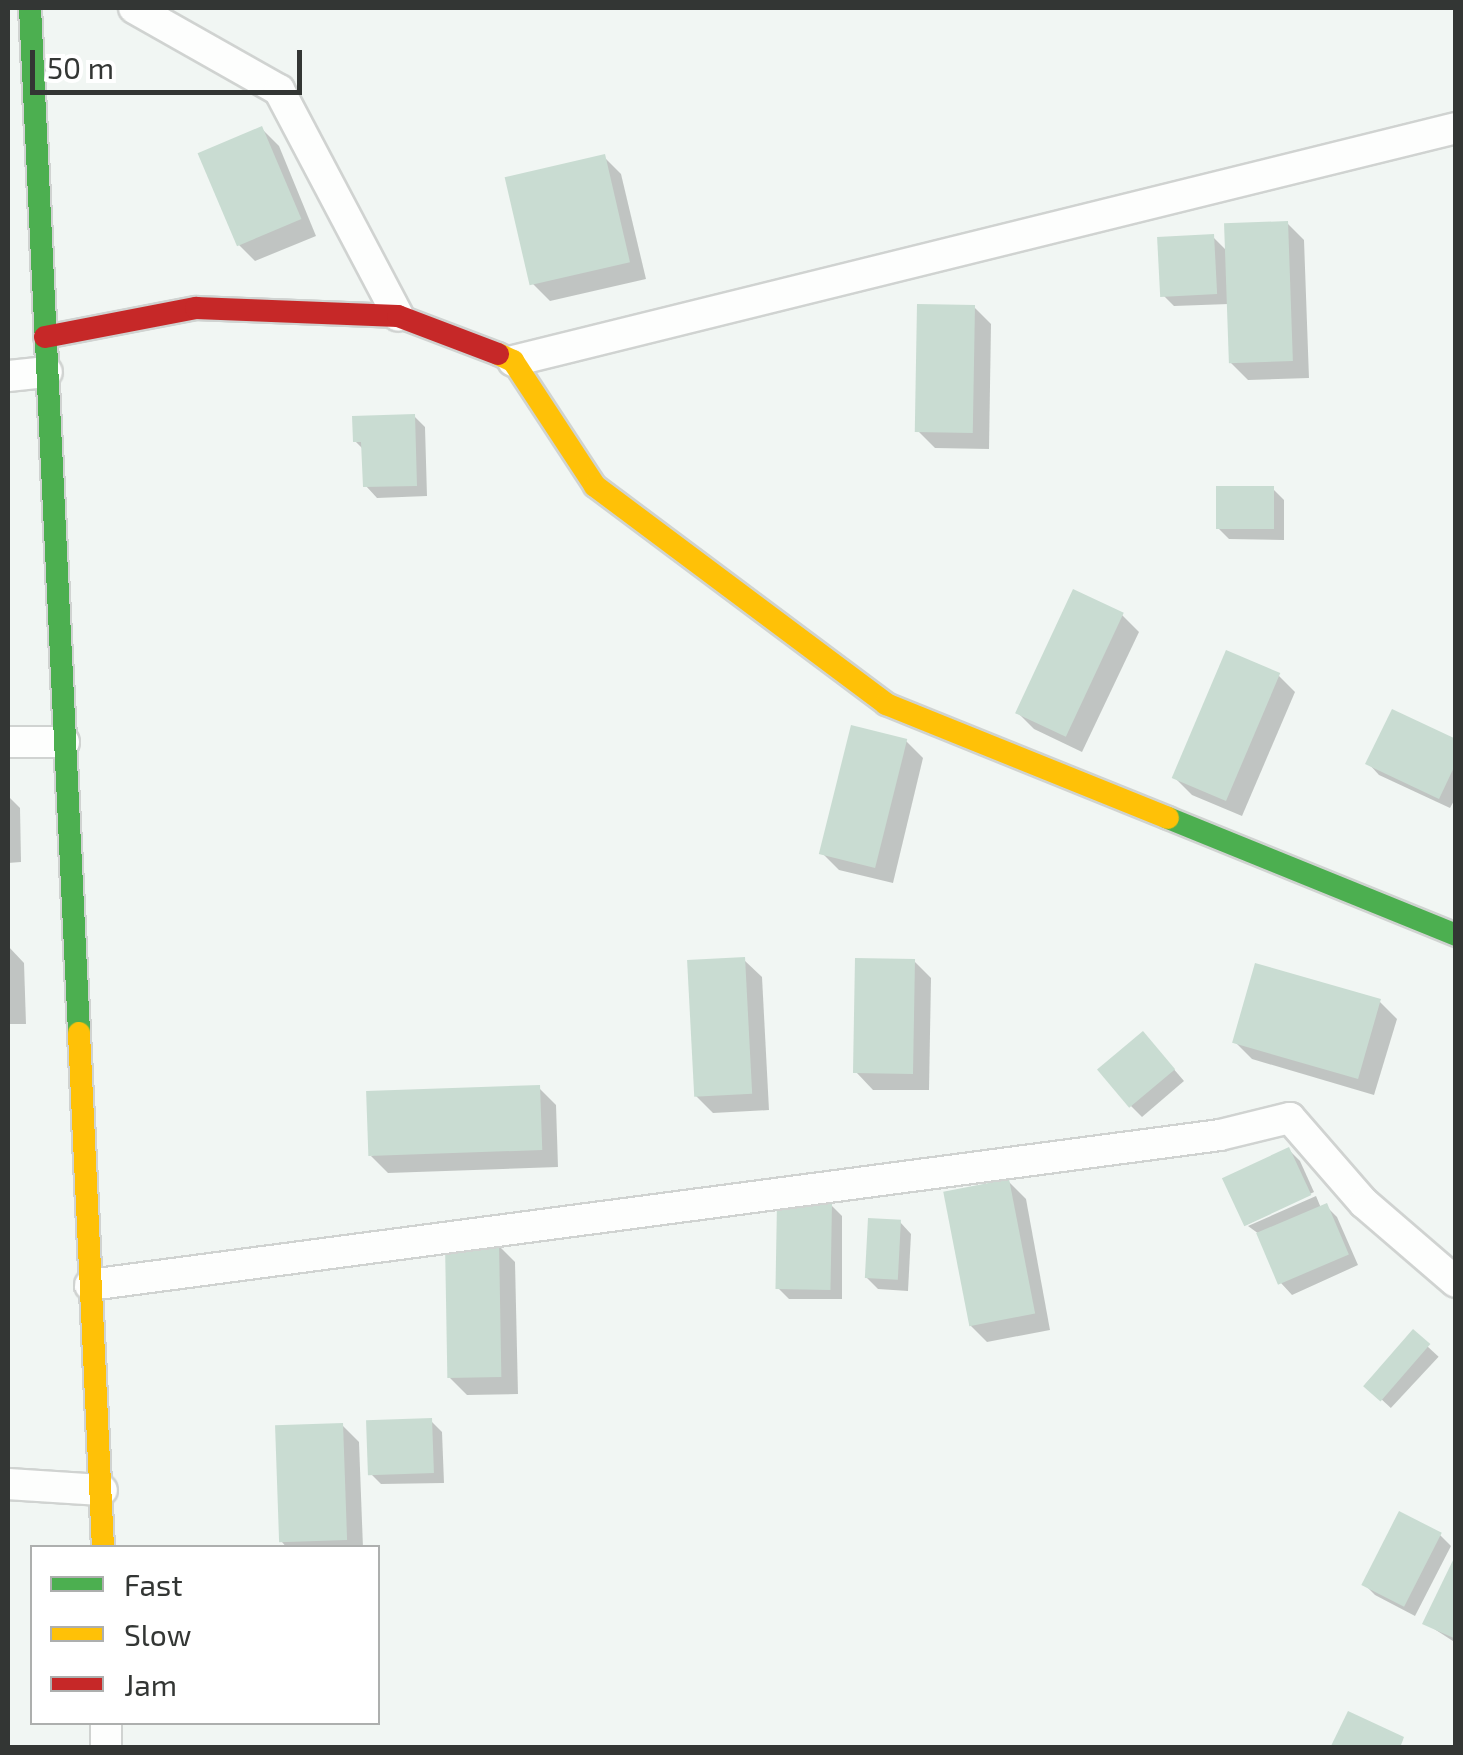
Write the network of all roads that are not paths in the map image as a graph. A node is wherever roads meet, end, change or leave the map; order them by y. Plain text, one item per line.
1 (30, 8) edge
2 (134, 8) edge
3 (1456, 128) edge
4 (398, 316) junction
5 (45, 337) junction
6 (513, 361) junction
7 (47, 372) junction
8 (8, 376) edge
9 (8, 742) edge
10 (64, 742) junction
11 (1456, 935) edge
12 (1456, 1282) edge
13 (90, 1285) junction
14 (8, 1484) edge
15 (102, 1490) junction
16 (103, 1545) edge

1 - 5 street
2 - 4 street
3 - 6 street
4 - 5 street
4 - 6 street
5 - 7 street
6 - 11 street
7 - 8 street
7 - 10 street
9 - 10 street
10 - 13 street
12 - 13 street
13 - 15 street
14 - 15 street
15 - 16 street

